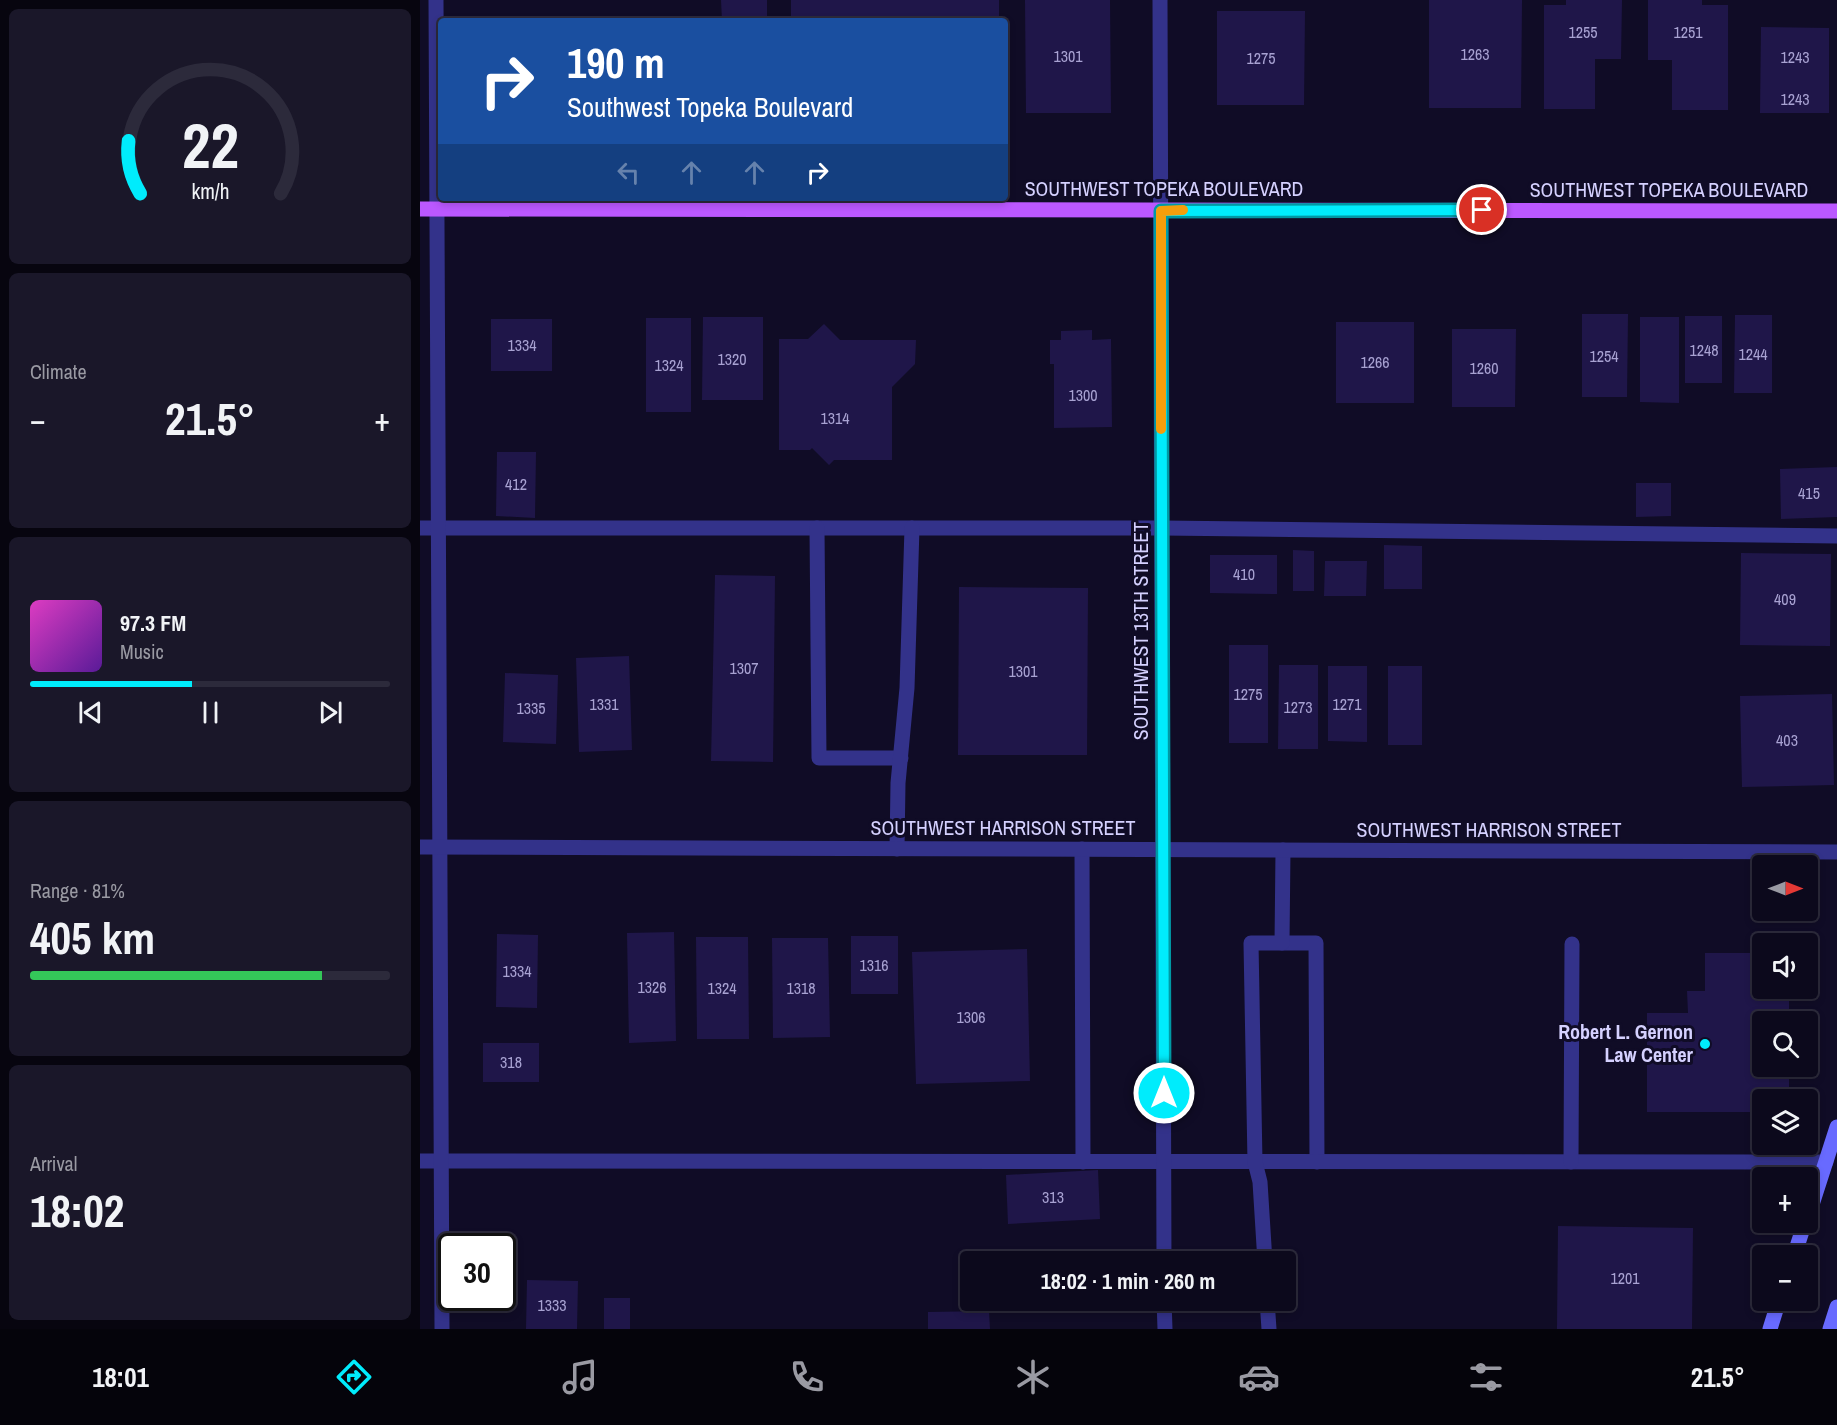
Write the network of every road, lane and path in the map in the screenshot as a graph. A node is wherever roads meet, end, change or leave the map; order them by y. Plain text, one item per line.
1 (436, 0) edge
2 (1160, 0) edge
3 (420, 209) edge
4 (437, 210) junction
5 (1161, 211) junction
6 (1837, 212) edge
7 (420, 528) edge
8 (439, 528) junction
9 (817, 528) junction
10 (912, 528) junction
11 (1162, 528) junction
12 (1837, 536) edge
13 (901, 758) junction
14 (420, 847) edge
15 (440, 848) junction
16 (897, 849) junction
17 (1082, 849) junction
18 (1163, 849) junction
19 (1283, 850) junction
20 (1837, 852) edge
21 (1282, 943) junction
22 (1572, 944) dead end
23 (1837, 1127) edge
24 (420, 1161) edge
25 (441, 1161) junction
26 (1083, 1162) junction
27 (1164, 1162) junction
28 (1255, 1162) junction
29 (1317, 1162) junction
30 (1571, 1162) junction
31 (1826, 1162) junction
32 (1818, 1186) edge
33 (1164, 1251) edge
34 (1264, 1251) edge
35 (1837, 1307) edge
36 (1164, 1311) edge
37 (1268, 1311) edge
38 (1776, 1311) edge
39 (442, 1329) edge
40 (1165, 1329) edge
41 (1269, 1329) edge
42 (1770, 1329) edge
43 (1830, 1329) edge

1 - 4 street
2 - 5 street, SOUTHWEST 13TH STREET
3 - 4 main road, SOUTHWEST TOPEKA BOULEVARD
4 - 5 main road, SOUTHWEST TOPEKA BOULEVARD
4 - 8 street
5 - 6 main road, SOUTHWEST TOPEKA BOULEVARD
5 - 11 street, SOUTHWEST 13TH STREET
7 - 8 street
8 - 9 street
8 - 15 street
9 - 10 street
9 - 13 street
10 - 11 street
10 - 13 street
11 - 12 street
11 - 18 street, SOUTHWEST 13TH STREET
13 - 16 street
14 - 15 street, SOUTHWEST HARRISON STREET
15 - 16 street, SOUTHWEST HARRISON STREET
15 - 25 street
16 - 17 street, SOUTHWEST HARRISON STREET
17 - 18 street, SOUTHWEST HARRISON STREET
17 - 26 street
18 - 19 street, SOUTHWEST HARRISON STREET
18 - 27 street, SOUTHWEST 13TH STREET
19 - 20 street, SOUTHWEST HARRISON STREET
19 - 21 street
21 - 28 street
21 - 29 street
22 - 30 street
23 - 31 main road
24 - 25 street
25 - 26 street
25 - 39 street
26 - 27 street
27 - 28 street
27 - 33 street, SOUTHWEST 13TH STREET
28 - 29 street
28 - 34 street
29 - 30 street
30 - 31 street
31 - 32 main road
35 - 43 main road
36 - 40 street
37 - 41 street
38 - 42 main road

